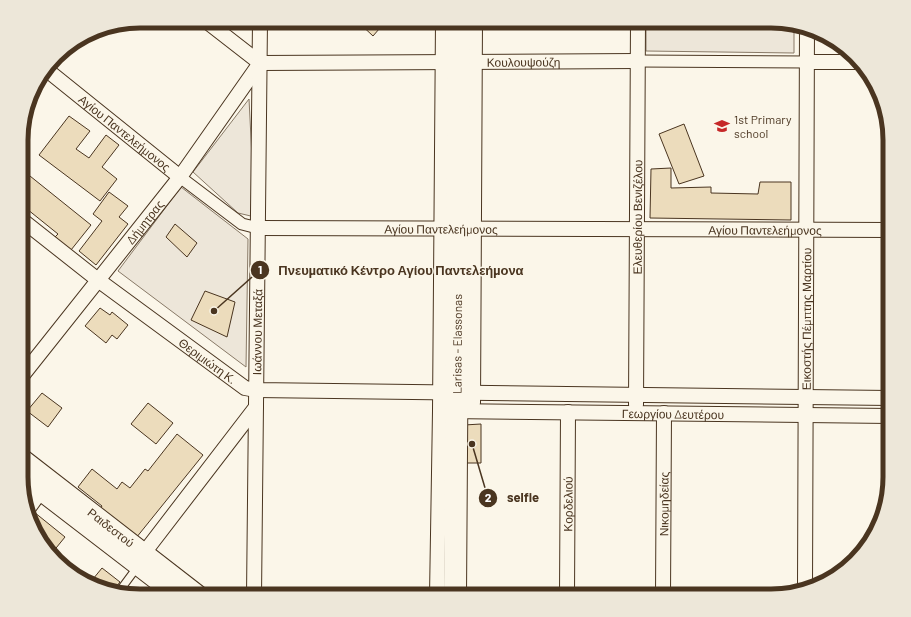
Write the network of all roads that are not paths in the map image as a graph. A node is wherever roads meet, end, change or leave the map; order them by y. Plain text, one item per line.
1 (215, 28) edge
2 (260, 28) edge
3 (446, 28) edge
4 (459, 28) edge
5 (473, 28) edge
6 (638, 28) edge
7 (807, 34) edge
8 (637, 61) junction
9 (459, 62) junction
10 (807, 62) junction
11 (851, 62) edge
12 (260, 63) junction
13 (50, 73) edge
14 (180, 178) junction
15 (28, 225) edge
16 (258, 228) junction
17 (458, 229) junction
18 (637, 229) junction
19 (806, 230) junction
20 (883, 230) edge
21 (98, 280) junction
22 (28, 368) edge
23 (256, 390) junction
24 (636, 395) junction
25 (805, 397) junction
26 (883, 398) edge
27 (456, 402) junction
28 (256, 407) junction
29 (568, 412) junction
30 (636, 413) junction
31 (664, 413) junction
32 (805, 415) junction
33 (883, 416) edge
34 (28, 463) edge
35 (28, 482) edge
36 (41, 491) junction
37 (31, 504) edge
38 (141, 560) junction
39 (805, 583) edge
40 (122, 587) edge
41 (170, 589) edge
42 (189, 589) edge
43 (254, 589) edge
44 (438, 589) edge
45 (455, 589) edge
46 (567, 589) edge
47 (662, 589) edge

1 - 12 street
2 - 12 street, Ιωάννου Μεταξά
3 - 9 street
4 - 9 highway, Larisas - Elassonas
5 - 9 street
6 - 8 street, Ελευθερίου Βενιζέλου
7 - 10 street, Εικοστής Πέμπτης Μαρτίου
8 - 9 street, Κουλουψούζη
8 - 10 street, Κουλουψούζη
8 - 18 street, Ελευθερίου Βενιζέλου
9 - 12 street, Κουλουψούζη
9 - 17 highway, Larisas - Elassonas
10 - 11 street, Κουλουψούζη
10 - 19 street, Εικοστής Πέμπτης Μαρτίου
12 - 14 street, Δήμητρας
12 - 16 street, Ιωάννου Μεταξά
13 - 14 street, Αγίου Παντελεήμονος
14 - 16 street, Αγίου Παντελεήμονος
14 - 21 street, Δήμητρας
15 - 21 street, Θεριμιώτη Κ.
16 - 17 street, Αγίου Παντελεήμονος
16 - 23 street, Ιωάννου Μεταξά
17 - 18 street, Αγίου Παντελεήμονος
17 - 27 highway, Larisas - Elassonas
18 - 19 street, Αγίου Παντελεήμονος
18 - 24 street, Ελευθερίου Βενιζέλου
19 - 20 street, Αγίου Παντελεήμονος
19 - 25 street, Εικοστής Πέμπτης Μαρτίου
21 - 22 street, Δήμητρας
21 - 23 street, Θεριμιώτη Κ.
23 - 27 street, Θεριμιώτη Κ.
23 - 28 street, Ιωάννου Μεταξά
24 - 25 street, Γεωργίου Δευτέρου
24 - 27 street, Γεωργίου Δευτέρου
24 - 30 street, Ελευθερίου Βενιζέλου
25 - 26 street, Γεωργίου Δευτέρου
25 - 32 street, Εικοστής Πέμπτης Μαρτίου
27 - 29 street, Γεωργίου Δευτέρου
27 - 44 street
27 - 45 highway, Larisas - Elassonas
28 - 38 street
28 - 43 street, Ιωάννου Μεταξά
29 - 30 street, Γεωργίου Δευτέρου
29 - 46 street, Κορδελιού
30 - 31 street, Γεωργίου Δευτέρου
31 - 32 street, Γεωργίου Δευτέρου
31 - 47 street, Νικομηδείας
32 - 33 street, Γεωργίου Δευτέρου
32 - 39 street, Εικοστής Πέμπτης Μαρτίου
34 - 38 street, Ραιδεστού
35 - 36 street, Ραιδεστού
36 - 37 street
36 - 38 street, Ραιδεστού
38 - 40 lane
38 - 41 street, Ραιδεστού
38 - 42 street, Ραιδεστού

